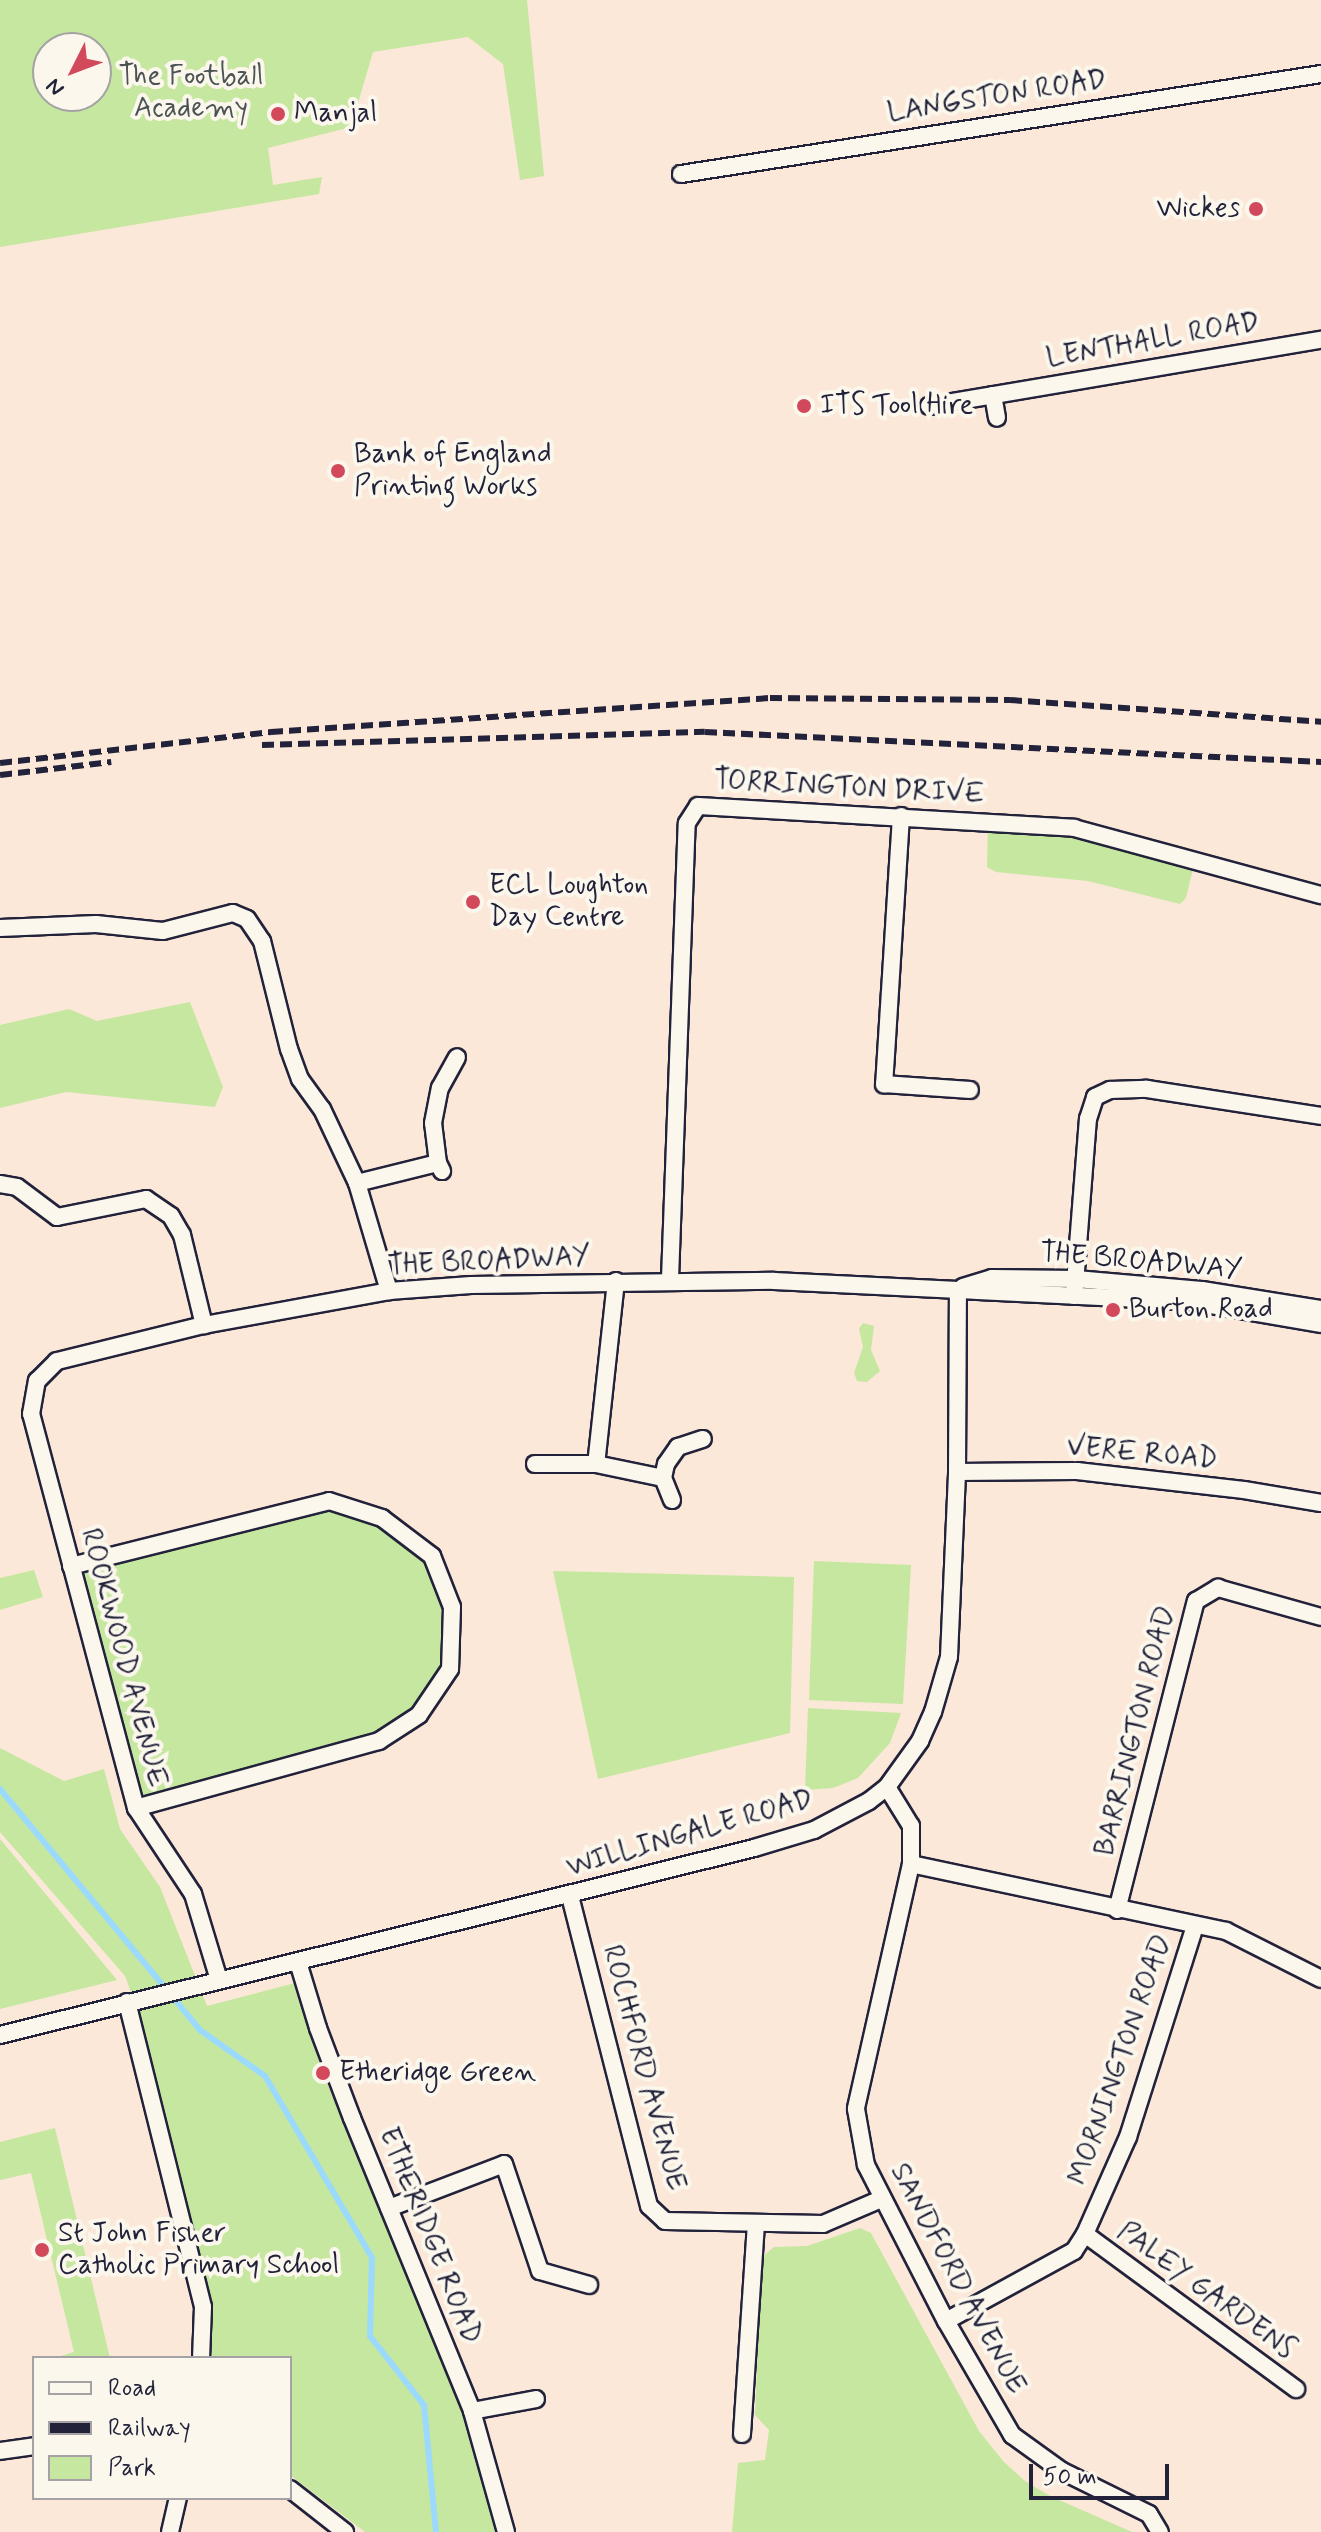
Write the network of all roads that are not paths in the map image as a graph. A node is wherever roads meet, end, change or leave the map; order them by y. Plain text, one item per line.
1 (1321, 74) edge
2 (681, 174) dead end
3 (1321, 340) edge
4 (993, 395) junction
5 (929, 406) dead end
6 (997, 418) dead end
7 (901, 816) junction
8 (1321, 895) edge
9 (0, 928) edge
10 (457, 1057) dead end
11 (970, 1090) dead end
12 (1321, 1116) edge
13 (357, 1183) junction
14 (0, 1184) edge
15 (670, 1279) junction
16 (1076, 1279) junction
17 (616, 1281) junction
18 (958, 1290) junction
19 (389, 1291) junction
20 (1074, 1296) junction
21 (1321, 1309) edge
22 (1321, 1324) edge
23 (204, 1325) junction
24 (37, 1381) joint
25 (703, 1439) dead end
26 (535, 1464) dead end
27 (596, 1464) junction
28 (957, 1472) junction
29 (663, 1478) junction
30 (672, 1500) dead end
31 (1321, 1503) edge
32 (71, 1566) junction
33 (1321, 1617) edge
34 (887, 1787) junction
35 (136, 1808) junction
36 (911, 1864) junction
37 (570, 1896) junction
38 (1117, 1910) junction
39 (1195, 1926) junction
40 (298, 1962) junction
41 (1321, 1979) edge
42 (219, 1980) junction
43 (127, 2002) junction
44 (0, 2035) edge
45 (881, 2199) junction
46 (389, 2208) junction
47 (756, 2225) junction
48 (1085, 2234) junction
49 (589, 2285) dead end
50 (946, 2321) junction
51 (201, 2356) edge
52 (1296, 2389) dead end
53 (536, 2399) dead end
54 (472, 2411) junction
55 (742, 2434) dead end
56 (32, 2446) edge
57 (0, 2451) edge
58 (292, 2491) edge
59 (178, 2500) edge
60 (170, 2532) edge
61 (345, 2532) edge
62 (506, 2532) edge
63 (1160, 2532) edge

1 - 2 street, LANGSTON ROAD
3 - 4 street, LENTHALL ROAD
4 - 5 street, LENTHALL ROAD
4 - 6 street
7 - 8 street, TORRINGTON DRIVE
7 - 11 street
7 - 15 street, TORRINGTON DRIVE
9 - 13 street
10 - 13 street
12 - 16 street
13 - 19 street
14 - 23 street
15 - 17 street, THE BROADWAY
15 - 18 street, THE BROADWAY
16 - 18 street, THE BROADWAY
16 - 20 street
16 - 21 street, THE BROADWAY
17 - 19 street, THE BROADWAY
17 - 27 street
18 - 20 street, THE BROADWAY
18 - 28 street, WILLINGALE ROAD
19 - 23 street, THE BROADWAY
20 - 22 street, THE BROADWAY
23 - 24 street, THE BROADWAY
24 - 32 street, ROOKWOOD AVENUE
25 - 29 street
26 - 27 street
27 - 29 street
28 - 31 street, VERE ROAD
28 - 34 street, WILLINGALE ROAD
29 - 30 street
32 - 35 street, ROOKWOOD AVENUE
32 - 35 street
33 - 38 street, BARRINGTON ROAD
34 - 36 street, SANDFORD AVENUE
34 - 37 street, WILLINGALE ROAD
35 - 42 street, ROOKWOOD AVENUE
36 - 38 street
36 - 45 street, SANDFORD AVENUE
37 - 40 street, WILLINGALE ROAD
37 - 47 street, ROCHFORD AVENUE
38 - 39 street
39 - 41 street
39 - 48 street, MORNINGTON ROAD
40 - 42 street, WILLINGALE ROAD
40 - 46 street, ETHERIDGE ROAD
42 - 43 street, WILLINGALE ROAD
43 - 44 street, WILLINGALE ROAD
43 - 51 street
45 - 47 street, ROCHFORD AVENUE
45 - 50 street, SANDFORD AVENUE
46 - 49 street
46 - 54 street, ETHERIDGE ROAD
47 - 55 street
48 - 50 street, MORNINGTON ROAD
48 - 52 street, PALEY GARDENS
50 - 63 street, SANDFORD AVENUE
53 - 54 street
54 - 62 street, ETHERIDGE ROAD
56 - 57 street
58 - 61 street
59 - 60 street

